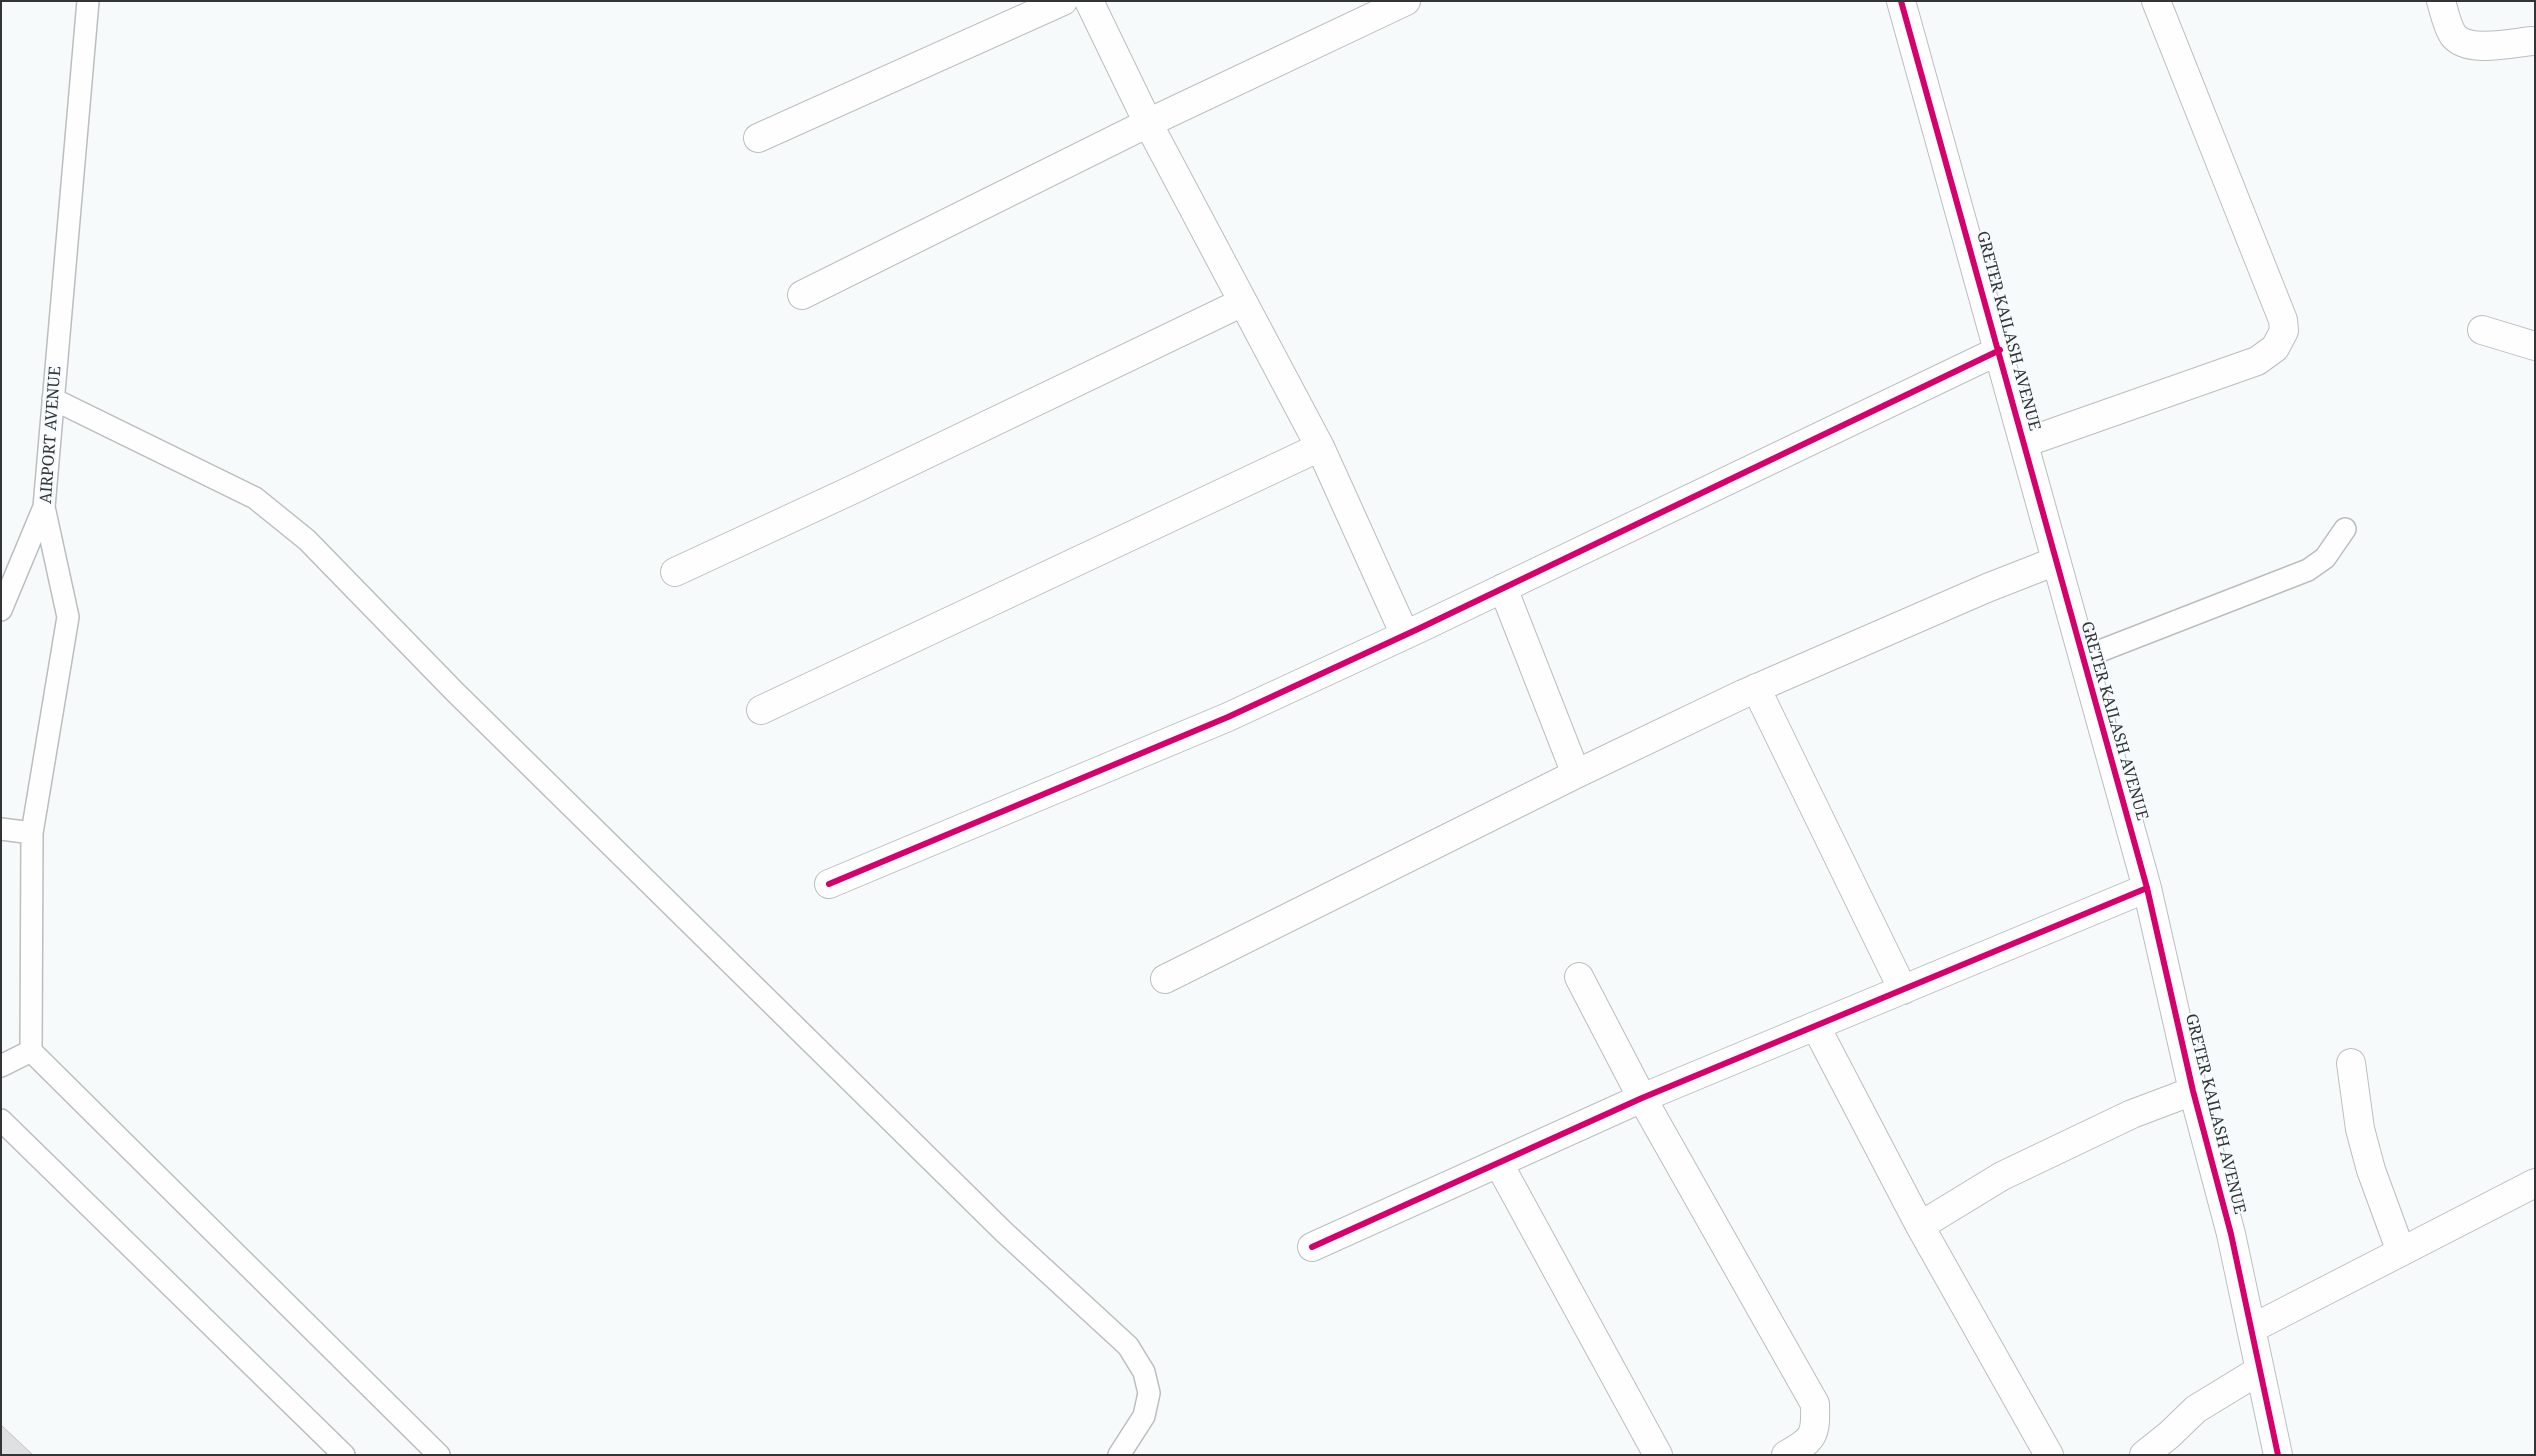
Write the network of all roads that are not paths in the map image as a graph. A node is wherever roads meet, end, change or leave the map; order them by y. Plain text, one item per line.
1 (88, 1) edge
2 (1063, 1) edge
3 (1089, 1) edge
4 (1406, 1) edge
5 (1901, 1) edge
6 (2156, 1) edge
7 (2441, 1) edge
8 (2532, 41) dead end
9 (1148, 123) junction
10 (758, 138) dead end
11 (802, 295) dead end
12 (1242, 302) junction
13 (2482, 330) dead end
14 (2535, 346) edge
15 (2000, 350) junction
16 (53, 399) junction
17 (2024, 443) junction
18 (1320, 446) junction
19 (44, 508) junction
20 (2345, 529) dead end
21 (2056, 562) junction
22 (675, 572) dead end
23 (1503, 588) junction
24 (1, 610) edge
25 (1405, 635) junction
26 (2082, 658) junction
27 (1756, 688) junction
28 (761, 710) dead end
29 (1576, 774) junction
30 (1, 829) edge
31 (32, 833) junction
32 (829, 884) dead end
33 (2147, 888) junction
34 (1579, 977) dead end
35 (1165, 979) dead end
36 (1903, 990) junction
37 (1816, 1027) junction
38 (31, 1050) junction
39 (2351, 1063) dead end
40 (1, 1066) edge
41 (2193, 1091) junction
42 (1642, 1098) junction
43 (1, 1120) edge
44 (1499, 1164) junction
45 (2535, 1183) edge
46 (1920, 1226) junction
47 (1312, 1247) dead end
48 (2401, 1252) junction
49 (2251, 1330) junction
50 (2260, 1370) junction
51 (344, 1455) edge
52 (439, 1455) edge
53 (1119, 1455) edge
54 (1658, 1455) edge
55 (1786, 1455) edge
56 (2049, 1455) edge
57 (2144, 1455) edge
58 (2278, 1455) edge

1 - 16 lane, AIRPORT AVENUE
2 - 10 street
3 - 9 street
4 - 9 street
5 - 15 street, GRETER KAILASH AVENUE
6 - 17 street
7 - 8 street
9 - 11 street
9 - 12 street
12 - 18 street
12 - 22 street
13 - 14 street
15 - 17 street, GRETER KAILASH AVENUE
15 - 23 street
16 - 19 lane, AIRPORT AVENUE
16 - 53 lane
17 - 21 street, GRETER KAILASH AVENUE
18 - 25 street
18 - 28 street
19 - 24 lane
19 - 31 lane, AIRPORT AVENUE
20 - 26 lane
21 - 26 street, GRETER KAILASH AVENUE
21 - 27 street
23 - 25 street
23 - 29 street
25 - 32 street
26 - 33 street, GRETER KAILASH AVENUE
27 - 29 street
27 - 36 street
29 - 35 street
30 - 31 lane
31 - 38 lane, AIRPORT AVENUE
33 - 36 street
33 - 41 street, GRETER KAILASH AVENUE
34 - 42 street
36 - 37 street
37 - 42 street
37 - 46 street
38 - 40 lane
38 - 52 lane
39 - 48 street
41 - 46 street
41 - 49 street, GRETER KAILASH AVENUE
42 - 44 street
42 - 55 street
43 - 51 lane
44 - 47 street
44 - 54 street
45 - 48 street
46 - 56 street
48 - 49 street
49 - 50 street, GRETER KAILASH AVENUE
50 - 57 street
50 - 58 street, GRETER KAILASH AVENUE

